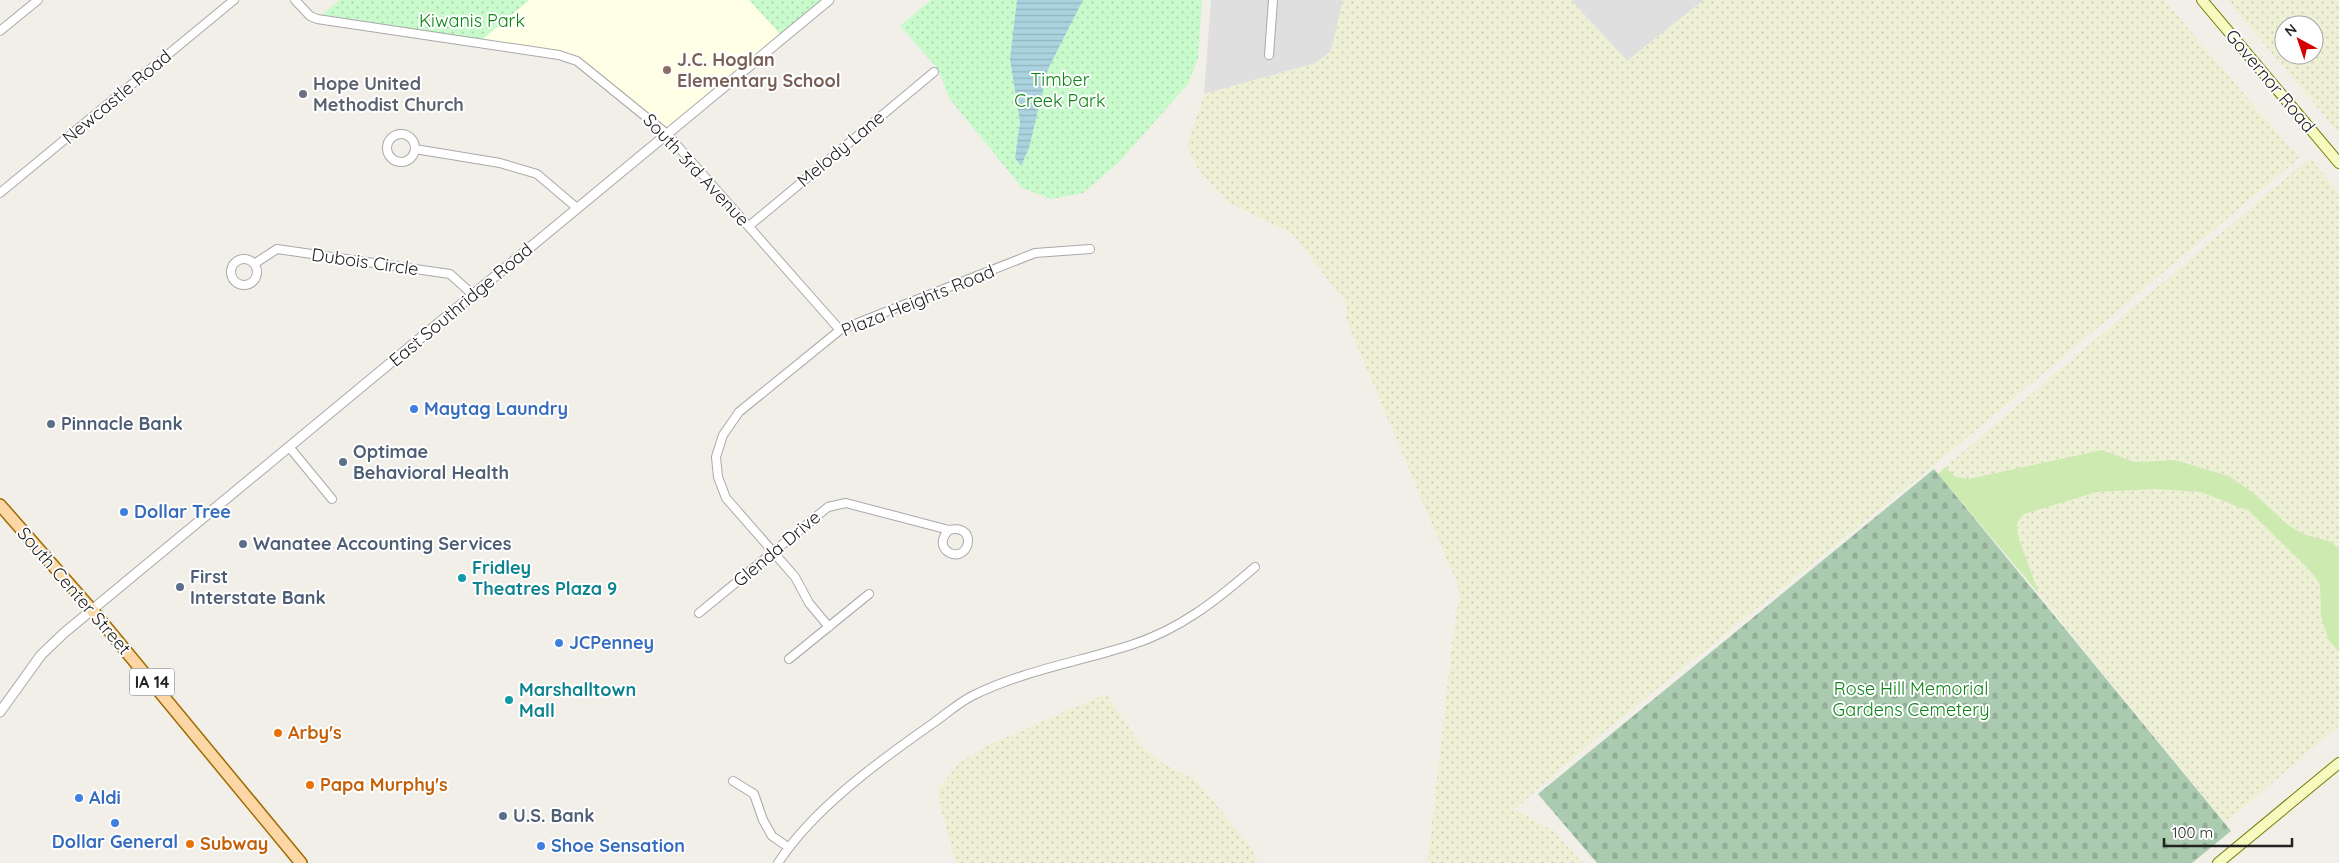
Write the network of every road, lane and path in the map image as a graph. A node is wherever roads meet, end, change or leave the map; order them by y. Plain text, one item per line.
1 (38, 0) edge
2 (234, 0) edge
3 (296, 0) edge
4 (829, 0) edge
5 (1273, 0) edge
6 (2202, 0) edge
7 (0, 32) edge
8 (1269, 55) dead end
9 (934, 72) dead end
10 (667, 134) junction
11 (415, 149) dead end
12 (2339, 163) edge
13 (0, 193) edge
14 (577, 208) junction
15 (748, 226) junction
16 (1090, 249) dead end
17 (254, 264) dead end
18 (472, 294) junction
19 (840, 330) junction
20 (290, 448) junction
21 (332, 499) dead end
22 (0, 504) edge
23 (949, 530) dead end
24 (773, 551) junction
25 (1255, 567) dead end
26 (869, 594) dead end
27 (92, 610) junction
28 (699, 614) dead end
29 (829, 627) junction
30 (790, 659) dead end
31 (0, 712) edge
32 (2339, 763) edge
33 (733, 780) dead end
34 (788, 847) junction
35 (299, 863) edge
36 (778, 863) edge
37 (2218, 863) edge

1 - 7 street
2 - 13 street, Newcastle Road
3 - 10 street, South 3rd Avenue
4 - 10 street, East Southridge Road
5 - 8 street
6 - 12 main road, Governor Road
9 - 15 street, Melody Lane
10 - 14 street, East Southridge Road
10 - 15 street, South 3rd Avenue
11 - 14 street
14 - 18 street, East Southridge Road
15 - 19 street, South 3rd Avenue
16 - 19 street, Plaza Heights Road
17 - 18 street, Dubois Circle
18 - 20 street, East Southridge Road
19 - 24 street, Plaza Heights Road
20 - 21 street
20 - 27 street, East Southridge Road
22 - 27 main road, South Center Street / IA 14
23 - 24 street, Glenda Drive
24 - 28 street, Glenda Drive
24 - 29 street, Plaza Heights Road
25 - 34 street
26 - 29 street
27 - 31 street, East Southridge Road
27 - 35 main road, South Center Street / IA 14
29 - 30 street
32 - 37 main road
33 - 34 street
34 - 36 street

